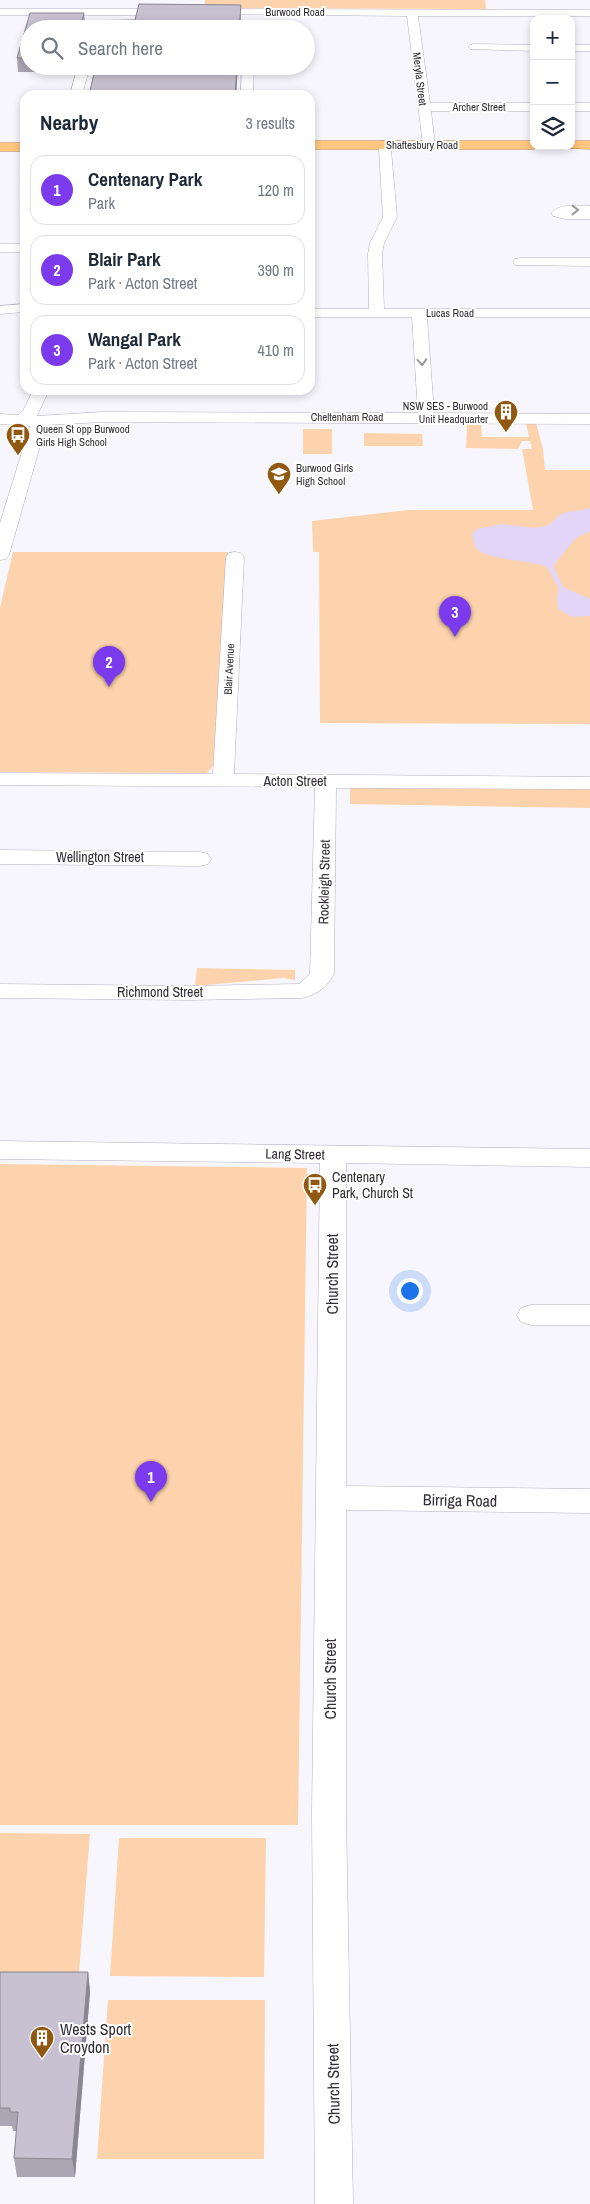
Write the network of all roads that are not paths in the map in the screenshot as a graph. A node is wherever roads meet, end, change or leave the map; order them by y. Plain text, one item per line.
1 (492, 0) edge
2 (0, 12) edge
3 (94, 12) junction
4 (412, 12) junction
5 (495, 13) junction
6 (590, 13) edge
7 (93, 20) edge
8 (474, 48) dead end
9 (530, 48) edge
10 (575, 48) edge
11 (590, 48) edge
12 (82, 75) edge
13 (88, 75) edge
14 (248, 75) edge
15 (77, 90) edge
16 (84, 90) edge
17 (247, 90) edge
18 (424, 107) junction
19 (530, 107) edge
20 (575, 107) edge
21 (590, 107) edge
22 (315, 145) edge
23 (382, 145) junction
24 (429, 145) junction
25 (530, 145) edge
26 (575, 145) edge
27 (590, 145) edge
28 (0, 147) edge
29 (20, 147) edge
30 (590, 210) edge
31 (590, 215) edge
32 (0, 248) edge
33 (20, 248) edge
34 (520, 262) dead end
35 (590, 262) edge
36 (20, 310) edge
37 (0, 312) edge
38 (315, 313) edge
39 (377, 313) junction
40 (419, 313) junction
41 (590, 313) edge
42 (20, 314) edge
43 (40, 395) edge
44 (0, 415) edge
45 (35, 417) junction
46 (426, 417) junction
47 (0, 419) edge
48 (590, 419) edge
49 (0, 555) edge
50 (235, 557) dead end
51 (0, 779) edge
52 (223, 780) junction
53 (326, 781) junction
54 (590, 783) edge
55 (0, 857) edge
56 (200, 859) dead end
57 (318, 982) joint
58 (0, 991) edge
59 (0, 1150) edge
60 (333, 1155) junction
61 (590, 1158) edge
62 (531, 1315) dead end
63 (590, 1315) edge
64 (331, 1498) junction
65 (590, 1501) edge
66 (334, 2204) edge

1 - 5 street
2 - 3 street, Burwood Road
3 - 4 street, Burwood Road
3 - 7 street
4 - 5 street, Burwood Road
4 - 18 street, Meryla Street
5 - 6 street, Burwood Road
8 - 9 street
10 - 11 street
12 - 15 street
13 - 16 street
14 - 17 street
18 - 19 street, Archer Street
18 - 24 street, Meryla Street
20 - 21 street
22 - 23 main road, Shaftesbury Road
23 - 24 main road, Shaftesbury Road
23 - 39 street
24 - 25 main road, Shaftesbury Road
26 - 27 main road
28 - 29 main road
31 -> 30 street
32 - 33 street
34 - 35 street
36 - 37 street
37 - 42 street
38 - 39 street, Lucas Road
39 - 40 street, Lucas Road
40 - 41 street, Lucas Road
40 -> 46 street
43 - 45 street
44 - 45 street, Cheltenham Road
45 - 46 street, Cheltenham Road
45 - 47 street, Cheltenham Road
45 - 49 street
46 - 48 street, Cheltenham Road
50 - 52 street, Blair Avenue
51 - 52 street, Acton Street
52 - 53 street, Acton Street
53 - 54 street, Acton Street
53 - 57 street, Rockleigh Street
55 - 56 street, Wellington Street
57 - 58 street, Richmond Street
59 - 60 street, Lang Street
60 - 61 street, Lang Street
60 - 64 street, Church Street
62 - 63 street
64 - 65 street, Birriga Road
64 - 66 street, Church Street

